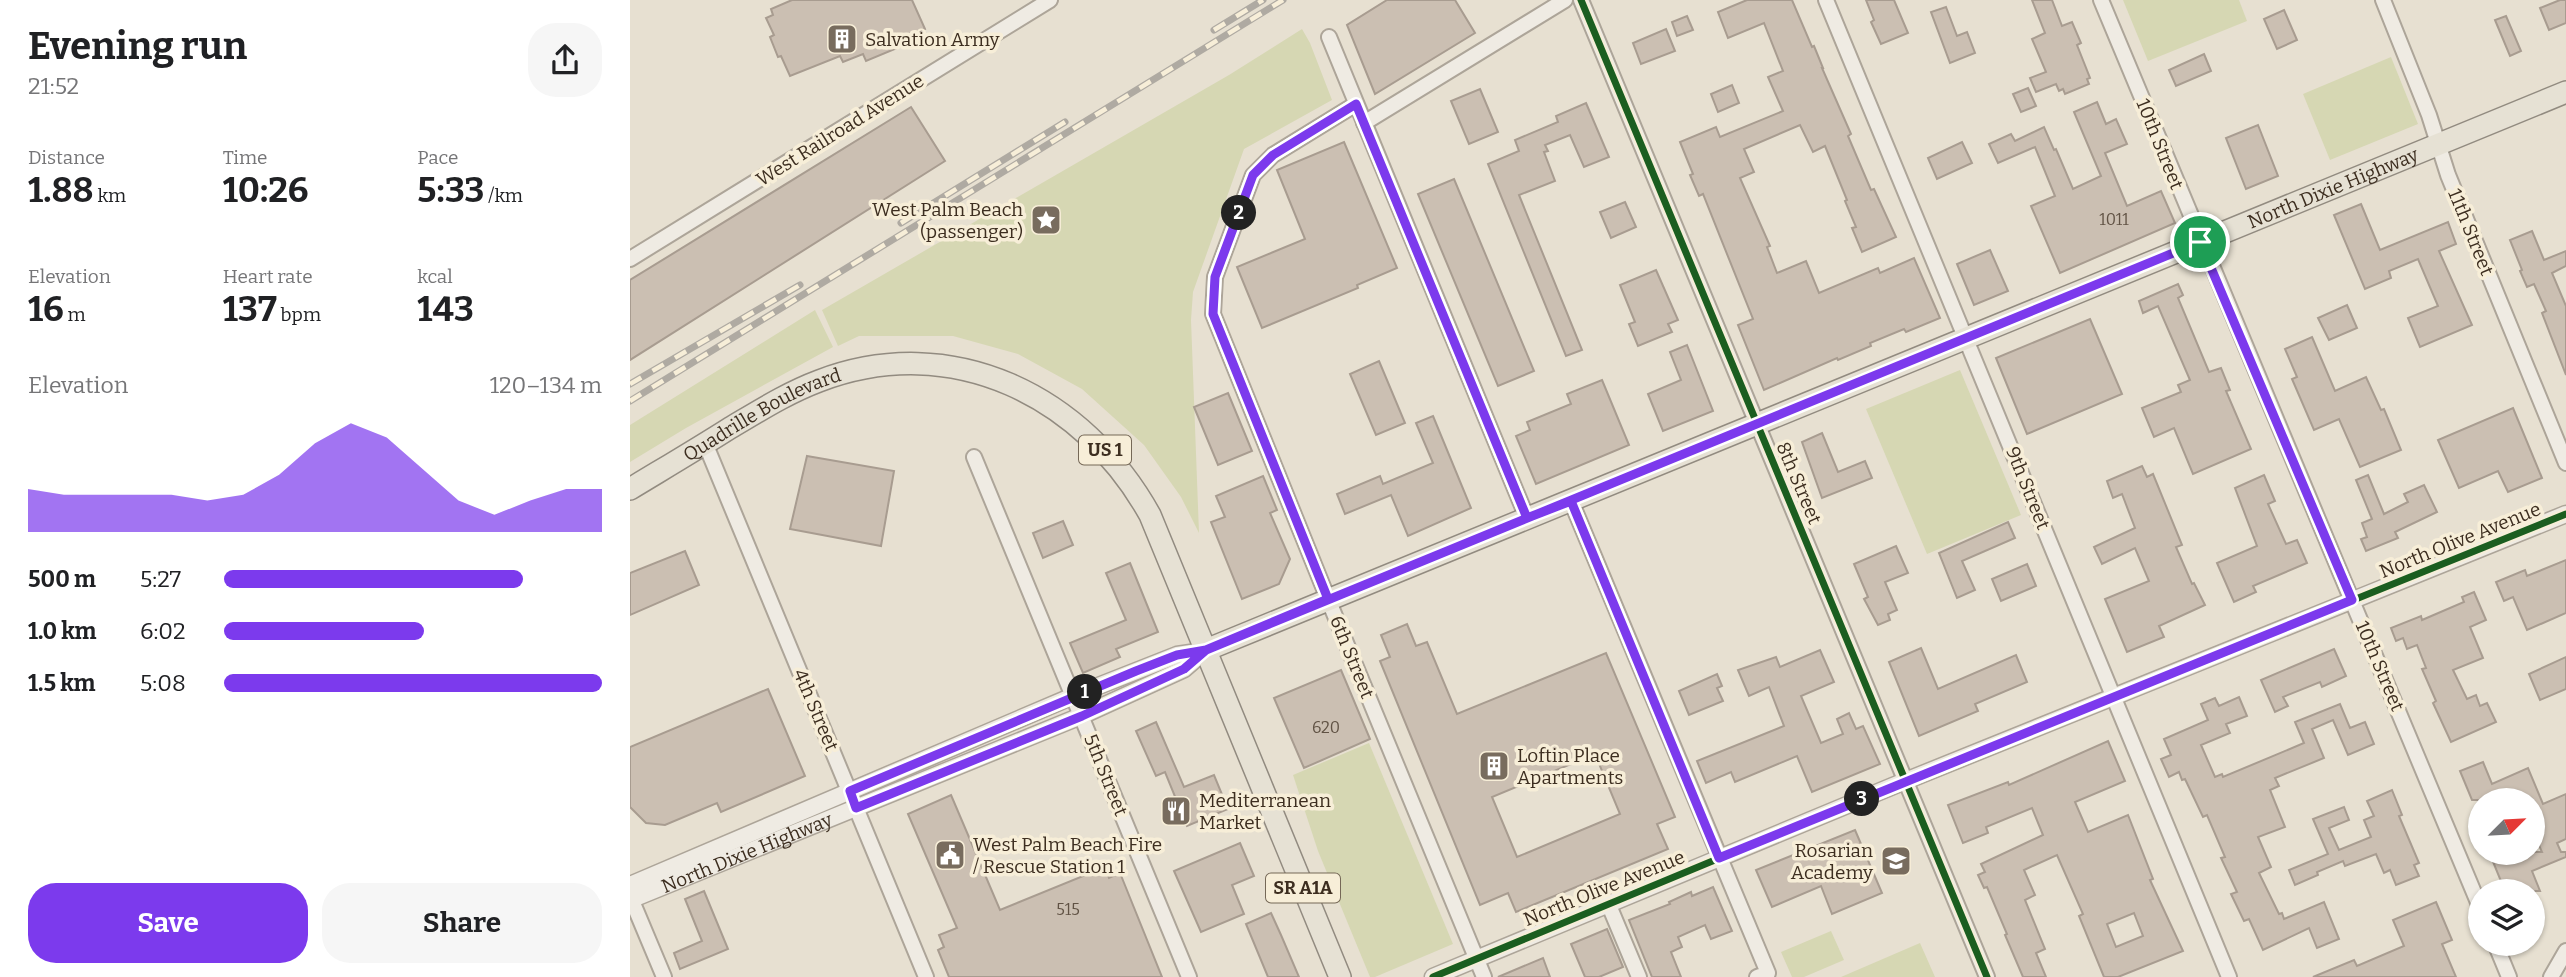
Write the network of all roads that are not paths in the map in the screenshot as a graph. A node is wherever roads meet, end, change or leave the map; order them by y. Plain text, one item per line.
1 (1050, 0) edge
2 (1564, 0) edge
3 (1581, 0) edge
4 (1826, 0) edge
5 (2101, 0) edge
6 (2383, 0) edge
7 (1329, 37) dead end
8 (2566, 92) edge
9 (1356, 104) junction
10 (1364, 123) junction
11 (2438, 145) junction
12 (2200, 242) junction
13 (630, 259) edge
14 (1967, 339) junction
15 (1757, 425) junction
16 (705, 443) junction
17 (974, 457) dead end
18 (2566, 463) edge
19 (630, 489) edge
20 (1571, 501) junction
21 (2566, 514) edge
22 (1527, 518) junction
23 (1328, 599) junction
24 (2352, 600) junction
25 (1206, 650) junction
26 (1073, 696) junction
27 (2112, 697) junction
28 (1082, 716) junction
29 (1906, 781) junction
30 (850, 791) junction
31 (856, 808) junction
32 (1719, 858) junction
33 (2468, 879) edge
34 (630, 895) edge
35 (1608, 904) junction
36 (2566, 951) edge
37 (2500, 956) edge
38 (1477, 958) junction
39 (664, 977) edge
40 (926, 977) edge
41 (1189, 977) edge
42 (1340, 977) edge
43 (1433, 977) edge
44 (1484, 977) edge
45 (1639, 977) edge
46 (1757, 977) edge
47 (1987, 977) edge
48 (2230, 977) edge
49 (2509, 977) edge
50 (2552, 977) edge

1 - 13 street, West Railroad Avenue
2 - 10 street
3 - 15 street, 8th Street
4 - 14 street, 9th Street
5 - 12 street, 10th Street
6 - 11 street, 11th Street
7 - 9 street
8 - 11 main road, North Dixie Highway
9 - 10 street
9 - 23 street, 6th Street
10 - 22 street
11 - 12 main road, North Dixie Highway
11 - 18 street, 11th Street
12 - 14 main road, North Dixie Highway
12 - 24 street, 10th Street
14 - 15 main road, North Dixie Highway
14 - 27 street, 9th Street
15 - 20 main road, North Dixie Highway
15 - 29 street, 8th Street
16 - 19 main road, Quadrille Boulevard / US 1
16 - 25 main road, Quadrille Boulevard / US 1
16 - 30 street, 4th Street
17 - 26 street, 5th Street
20 - 22 main road, North Dixie Highway
20 - 32 street
21 - 24 street, North Olive Avenue
22 - 23 main road, North Dixie Highway
23 - 25 main road, North Dixie Highway
23 - 38 street, 6th Street
24 - 27 street, North Olive Avenue
24 - 33 street, 10th Street
25 - 26 street, North Dixie Highway
25 - 28 street, North Dixie Highway
25 - 42 main road, SR A1A
26 - 28 street, 5th Street
26 - 30 street, North Dixie Highway
27 - 29 street, North Olive Avenue
27 - 48 street, 9th Street
28 - 31 street, North Dixie Highway
28 - 41 street, 5th Street
29 - 32 street, North Olive Avenue
29 - 47 street, 8th Street
30 - 31 street, 4th Street
30 - 34 street, North Dixie Highway
31 - 34 street, North Dixie Highway
31 - 40 street, 4th Street
32 - 35 street, North Olive Avenue
32 - 46 street
34 - 39 street
35 - 38 street, North Olive Avenue
35 - 45 street
36 - 50 street
37 - 49 street
38 - 43 street, North Olive Avenue
38 - 44 street, 6th Street

